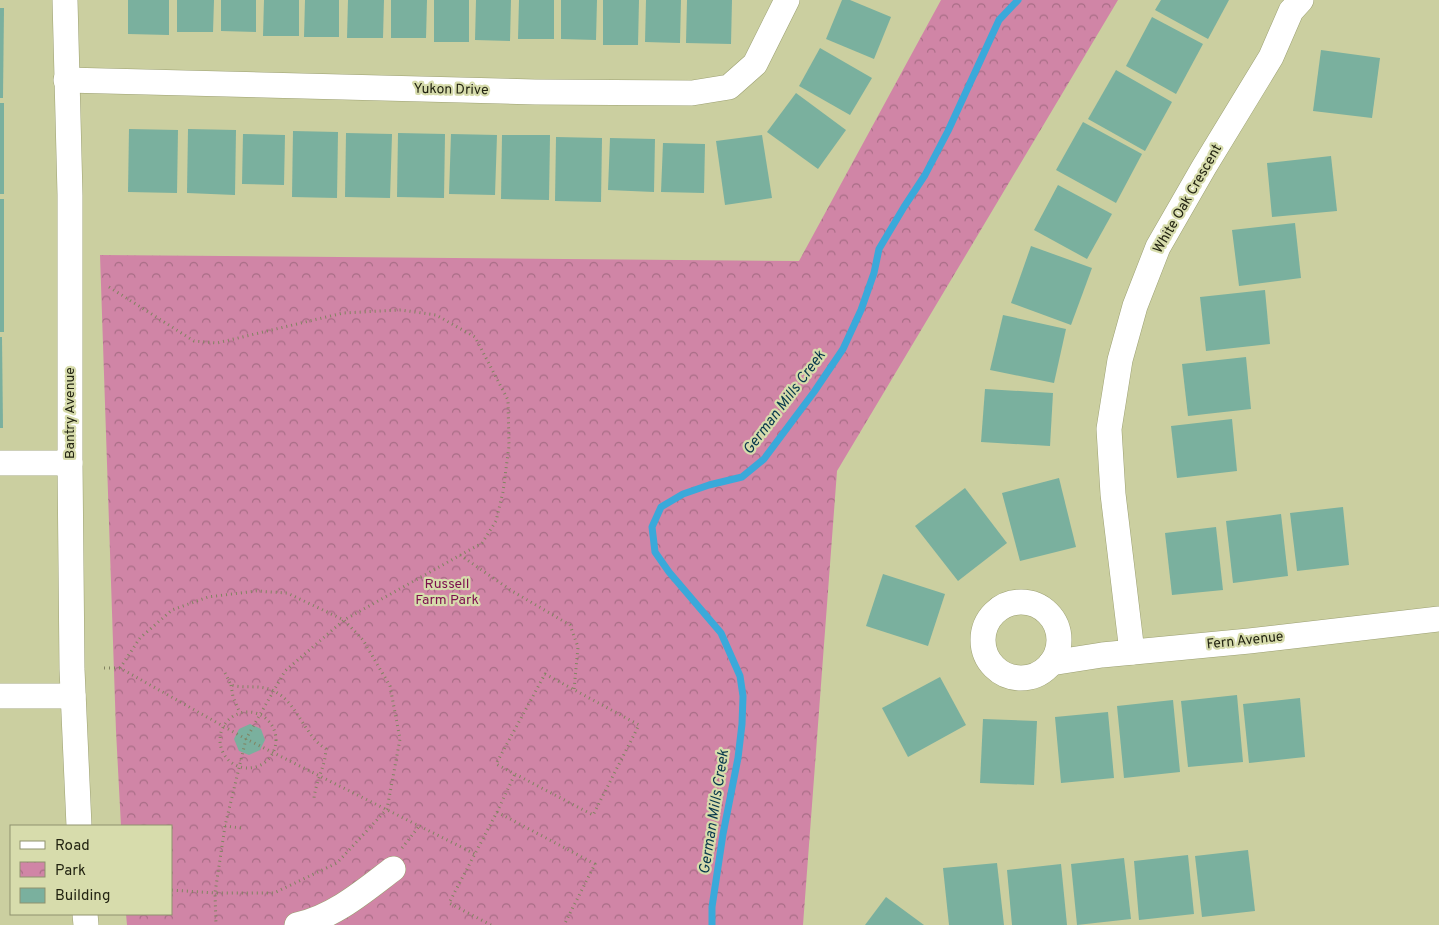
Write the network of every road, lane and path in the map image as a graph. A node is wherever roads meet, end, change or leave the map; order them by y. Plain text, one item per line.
1 (65, 0) edge
2 (787, 0) edge
3 (1301, 0) edge
4 (66, 80) junction
5 (109, 287) dead end
6 (0, 463) edge
7 (70, 463) junction
8 (460, 555) junction
9 (1439, 619) edge
10 (344, 620) junction
11 (1132, 652) junction
12 (1051, 663) dead end
13 (104, 668) dead end
14 (120, 668) junction
15 (225, 673) dead end
16 (231, 685) junction
17 (273, 690) junction
18 (574, 690) junction
19 (0, 696) edge
20 (73, 696) junction
21 (240, 713) junction
22 (260, 715) junction
23 (223, 726) junction
24 (246, 739) junction
25 (273, 752) junction
26 (239, 767) junction
27 (515, 774) junction
28 (320, 775) junction
29 (314, 798) dead end
30 (387, 809) junction
31 (497, 812) junction
32 (79, 825) edge
33 (420, 825) junction
34 (225, 826) junction
35 (241, 828) dead end
36 (475, 854) junction
37 (397, 860) joint
38 (172, 890) edge
39 (215, 893) junction
40 (216, 925) edge
41 (297, 925) edge
42 (491, 925) edge
43 (564, 925) edge

1 - 4 street, Bantry Avenue
2 - 4 street, Yukon Drive
3 - 11 street, White Oak Crescent
4 - 7 street, Bantry Avenue
5 - 8 path
6 - 7 street
7 - 20 street, Bantry Avenue
8 - 10 path
8 - 18 path
9 - 11 street, Fern Avenue
10 - 14 path
10 - 17 path
10 - 30 path
11 - 12 street, Fern Avenue
13 - 14 path
14 - 23 path
15 - 16 path
16 - 17 path
16 - 21 path
17 - 22 path
17 - 28 path
18 - 27 path
18 - 27 path
19 - 20 street
20 - 32 street, Bantry Avenue
21 - 22 path
21 - 23 path
22 - 24 path
22 - 25 path
23 - 24 path
23 - 26 path
24 - 25 path
24 - 26 path
25 - 26 path
25 - 28 path
26 - 34 path
27 - 31 path
28 - 29 path
28 - 30 path
30 - 33 path
30 - 39 path
31 - 36 path
31 - 43 path
33 - 36 path
33 - 37 path
34 - 35 path
34 - 39 path
36 - 42 path
37 - 41 street
38 - 39 path
39 - 40 path

